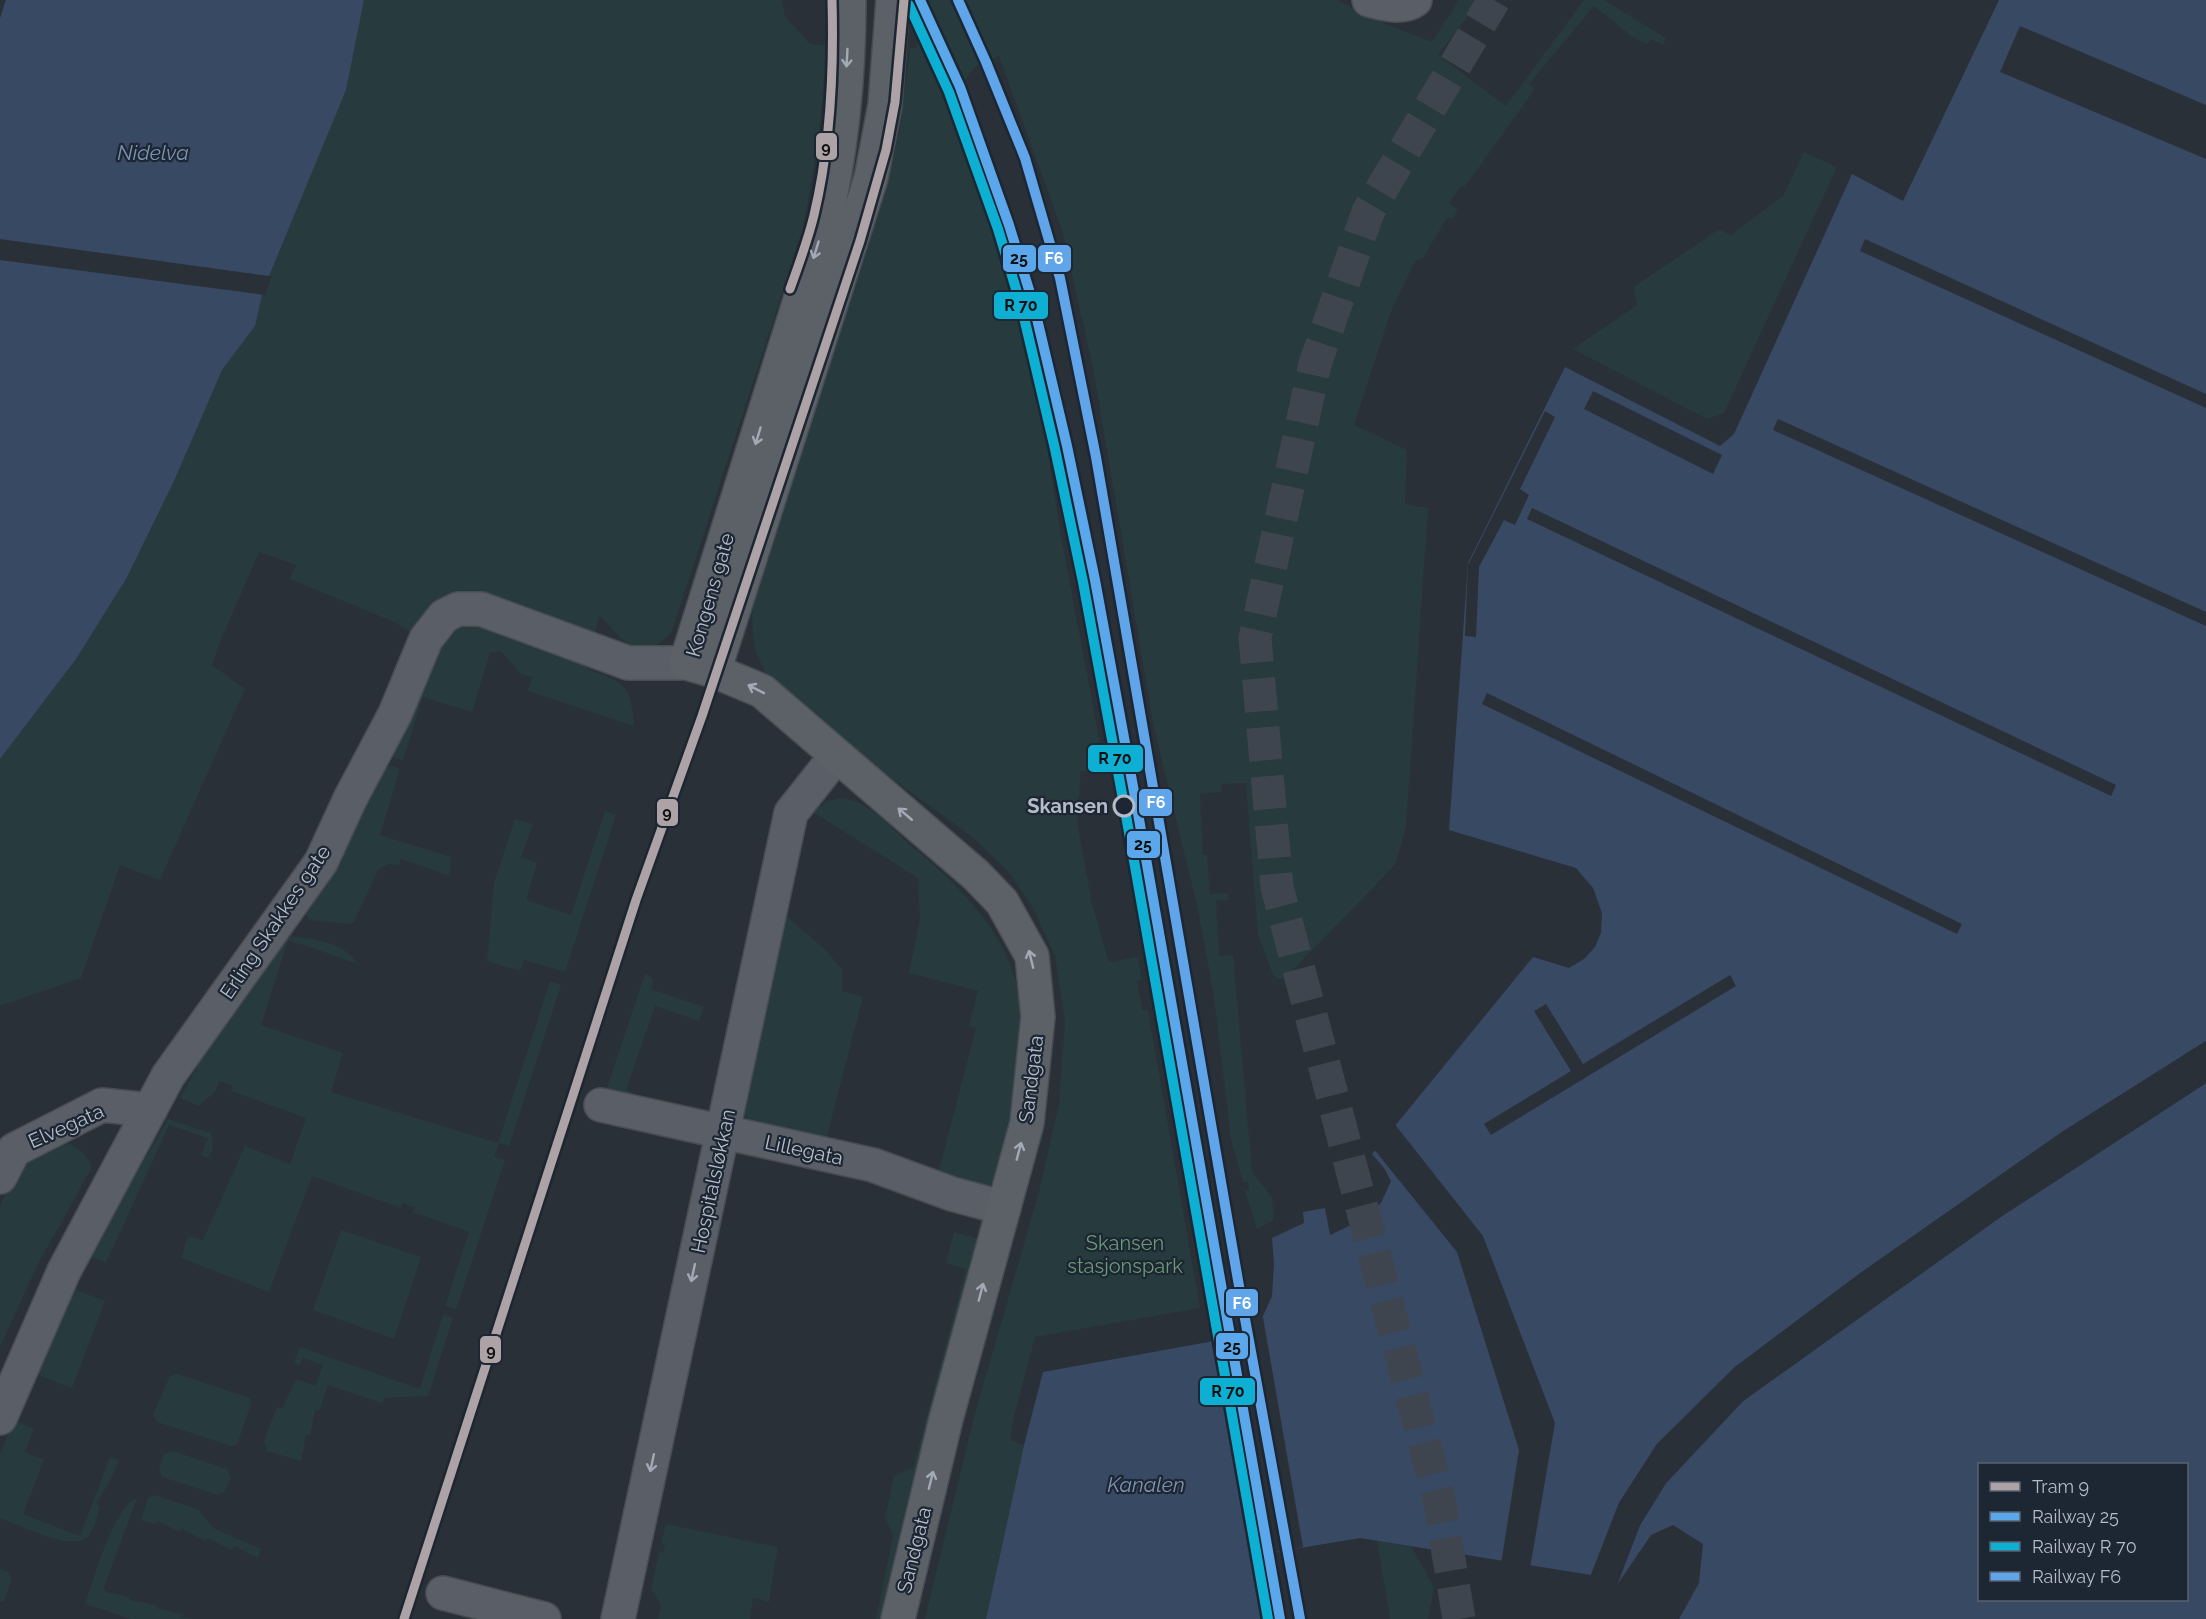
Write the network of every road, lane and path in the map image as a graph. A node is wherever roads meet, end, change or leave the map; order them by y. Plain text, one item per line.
1 (849, 0) edge
2 (893, 0) edge
3 (1369, 0) edge
4 (1413, 2) edge
5 (700, 667) junction
6 (836, 756) junction
7 (601, 1105) dead end
8 (150, 1110) junction
9 (723, 1133) junction
10 (0, 1177) edge
11 (1004, 1208) junction
12 (0, 1418) edge
13 (443, 1593) dead end
14 (544, 1619) edge
15 (618, 1619) edge
16 (898, 1619) edge

1 -> 5 main road, Kongens gate
2 - 5 main road, Kongens gate
3 - 4 street
6 -> 5 main road, Sandgata
5 - 8 street, Erling Skakkes gate
6 - 9 street, Hospitalsløkkan
11 -> 6 main road, Sandgata
7 - 9 street, Lillegata
8 - 10 street, Elvegata
8 - 12 street, Erling Skakkes gate
9 - 11 street, Lillegata
9 -> 15 street, Hospitalsløkkan
16 -> 11 main road, Sandgata
13 - 14 street

